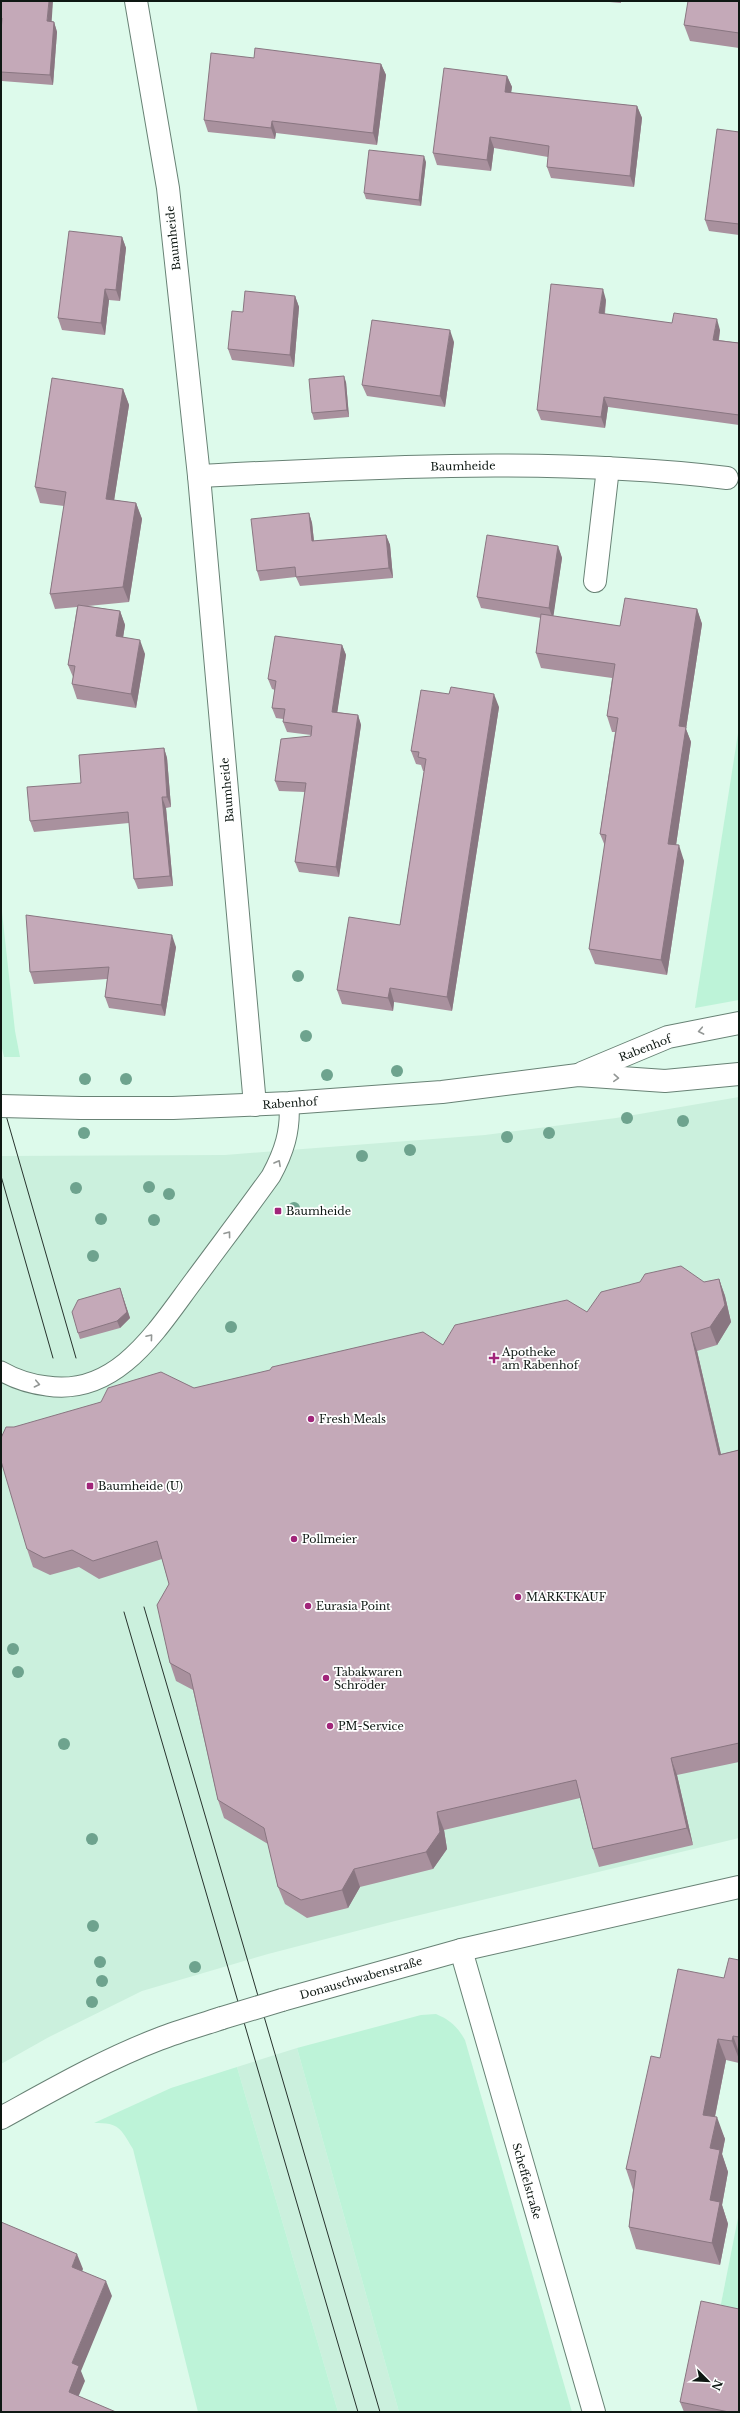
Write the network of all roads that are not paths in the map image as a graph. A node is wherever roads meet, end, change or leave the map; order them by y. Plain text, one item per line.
1 (136, 1) edge
2 (608, 468) junction
3 (199, 476) junction
4 (727, 478) dead end
5 (595, 581) dead end
6 (739, 1023) edge
7 (739, 1074) edge
8 (578, 1076) junction
9 (289, 1103) junction
10 (255, 1105) junction
11 (1, 1106) edge
12 (1, 1371) edge
13 (739, 1887) edge
14 (461, 1950) junction
15 (1, 2118) edge
16 (594, 2412) edge

1 - 3 street, Baumheide
2 - 3 street, Baumheide
2 - 4 street, Baumheide
2 - 5 street
3 - 10 street, Baumheide
6 -> 8 street, Rabenhof
8 -> 7 street, Rabenhof
8 - 9 street, Rabenhof
9 - 10 street, Rabenhof
12 -> 9 lane
10 - 11 street, Rabenhof, bridge
13 - 14 street, Donauschwabenstraße
14 - 15 street, Donauschwabenstraße, bridge
14 - 16 street, Scheffelstraße

